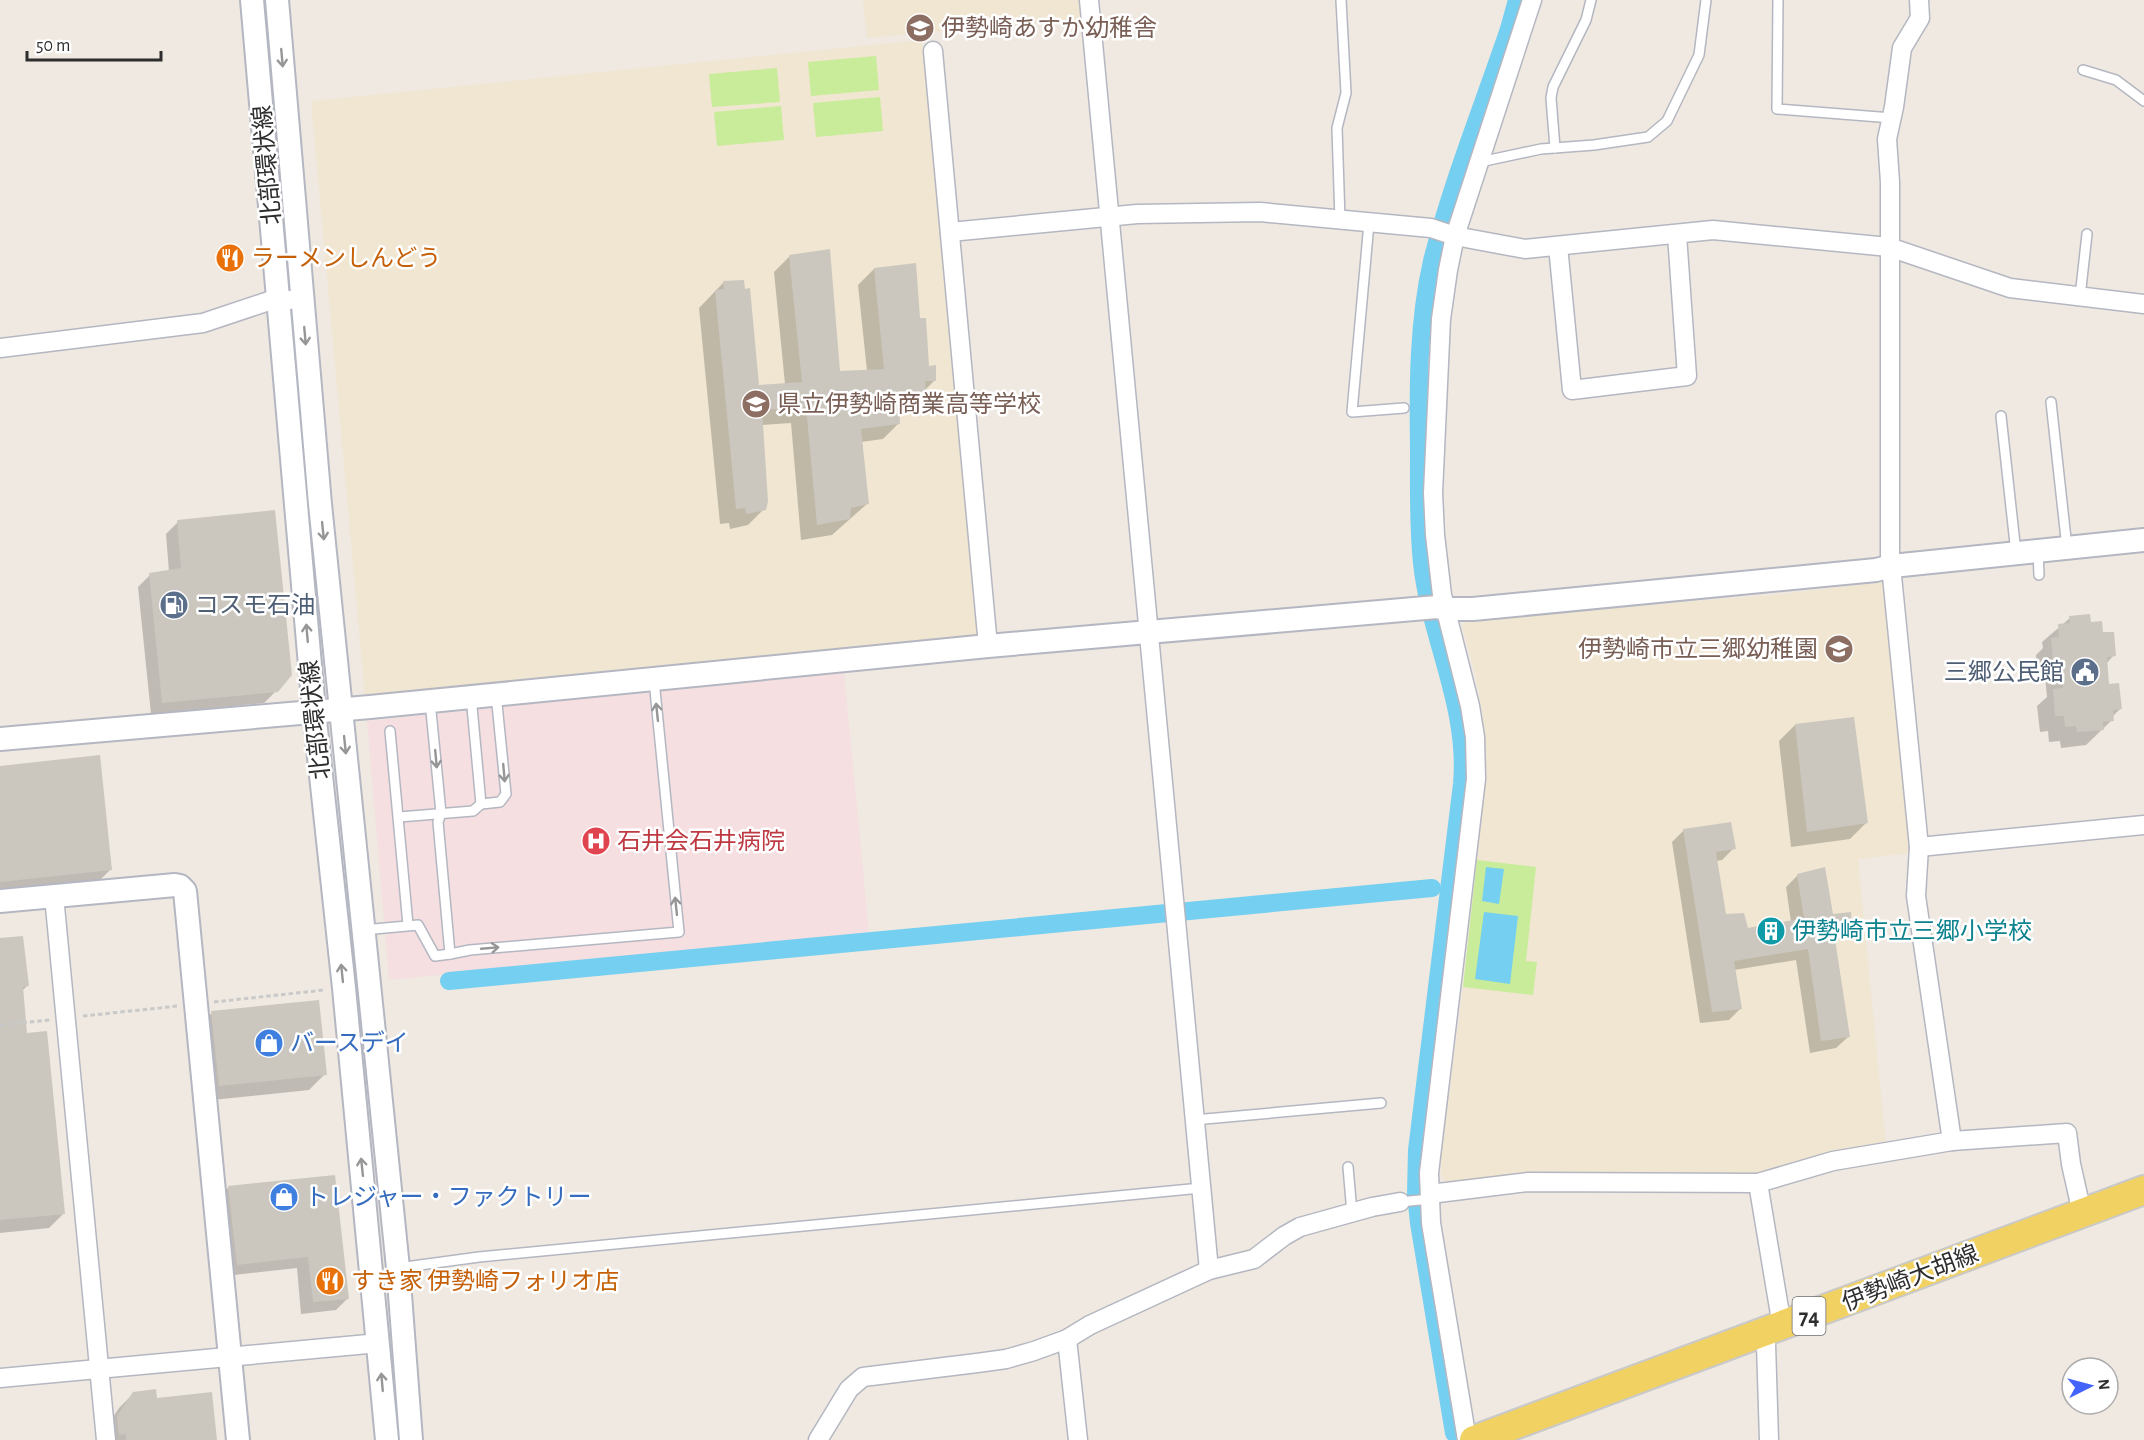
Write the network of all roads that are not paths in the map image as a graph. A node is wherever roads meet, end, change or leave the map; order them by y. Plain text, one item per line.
1 (252, 0) edge
2 (278, 0) edge
3 (1089, 0) edge
4 (1341, 0) edge
5 (1532, 0) edge
6 (1591, 0) edge
7 (1706, 0) edge
8 (1778, 0) edge
9 (1919, 0) edge
10 (933, 51) dead end
11 (2083, 70) dead end
12 (2144, 101) edge
13 (1892, 118) junction
14 (1555, 148) junction
15 (1480, 162) junction
16 (1111, 216) junction
17 (1340, 220) junction
18 (1369, 223) junction
19 (950, 232) junction
20 (2087, 234) dead end
21 (1677, 235) junction
22 (1455, 236) junction
23 (1558, 246) junction
24 (1889, 247) junction
25 (2080, 297) junction
26 (302, 298) junction
27 (279, 301) junction
28 (2144, 304) edge
29 (0, 348) edge
30 (2051, 402) dead end
31 (1404, 408) dead end
32 (2001, 416) dead end
33 (2144, 540) edge
34 (2067, 548) junction
35 (2027, 552) junction
36 (1892, 566) junction
37 (2039, 575) dead end
38 (1434, 608) junction
39 (1149, 632) junction
40 (988, 646) junction
41 (653, 678) junction
42 (496, 694) junction
43 (471, 696) junction
44 (430, 700) junction
45 (341, 708) junction
46 (314, 711) junction
47 (390, 731) dead end
48 (0, 739) edge
49 (481, 804) junction
50 (441, 813) junction
51 (399, 817) junction
52 (2144, 825) edge
53 (1919, 847) junction
54 (54, 896) junction
55 (0, 901) edge
56 (408, 925) junction
57 (363, 930) junction
58 (450, 954) junction
59 (1381, 1103) dead end
60 (1194, 1120) junction
61 (1952, 1141) junction
62 (1348, 1167) dead end
63 (1758, 1183) junction
64 (1200, 1188) junction
65 (2144, 1190) edge
66 (1418, 1199) junction
67 (1352, 1213) junction
68 (2082, 1213) junction
69 (398, 1268) junction
70 (1209, 1270) junction
71 (1773, 1329) junction
72 (1067, 1339) junction
73 (379, 1343) junction
74 (230, 1356) junction
75 (99, 1369) junction
76 (0, 1378) edge
77 (826, 1436) edge
78 (106, 1440) edge
79 (237, 1440) edge
80 (387, 1440) edge
81 (411, 1440) edge
82 (1078, 1440) edge
83 (1467, 1440) edge
84 (1474, 1440) edge
85 (1768, 1440) edge

1 - 27 street, 北部環状線
2 -> 26 street, 北部環状線
3 - 16 street
4 - 17 lane
5 - 15 street
6 - 14 lane
7 - 14 lane
8 - 13 lane
9 - 13 street
10 - 19 street
11 - 12 lane
13 - 24 street
14 - 15 lane
15 - 22 street
16 - 17 street
16 - 19 street
16 - 39 street
17 - 18 street
18 - 22 street
18 - 31 lane
19 - 40 street
20 - 25 lane
21 - 23 street
21 - 23 street
21 - 24 street
22 - 23 street
22 - 38 street
24 - 25 street
24 - 36 street
25 - 28 street
26 - 27 street
26 -> 45 street, 北部環状線
27 - 29 street
46 -> 27 street, 北部環状線
30 - 34 lane
32 - 35 lane
33 - 34 street
34 - 35 street
35 - 36 street
35 - 37 lane
36 - 38 street
36 - 53 street
38 - 39 street
38 - 66 street
39 - 40 street
39 - 60 street
40 - 41 street
41 - 42 street
58 -> 41 lane
42 - 43 street
42 -> 49 lane
43 - 44 street
43 - 49 lane
44 - 45 street
44 -> 50 lane
45 - 46 street
45 -> 57 street, 北部環状線
46 - 48 street
73 -> 46 street, 北部環状線
47 - 51 lane
49 - 50 lane
50 - 51 lane
50 - 58 lane
51 - 56 lane
52 - 53 street
53 - 61 street
54 - 55 street
54 - 74 street
54 - 75 street
56 - 57 lane
56 - 58 lane
57 - 69 street, 北部環状線
59 - 60 lane
60 - 64 street
61 - 63 street
61 - 68 street
62 - 67 lane
63 - 66 street
63 - 71 street
64 - 69 lane
64 - 70 street
65 - 68 main road, 伊勢崎大胡線 / 74
66 - 67 street
66 - 83 street
67 - 70 street
68 - 71 main road, 伊勢崎大胡線 / 74
69 - 81 street, 北部環状線
70 - 72 street
71 - 84 main road, 伊勢崎大胡線 / 74
71 - 85 street
72 - 77 street
72 - 82 street
73 - 74 street
80 -> 73 street, 北部環状線
74 - 75 street
74 - 79 street
75 - 76 street
75 - 78 street

